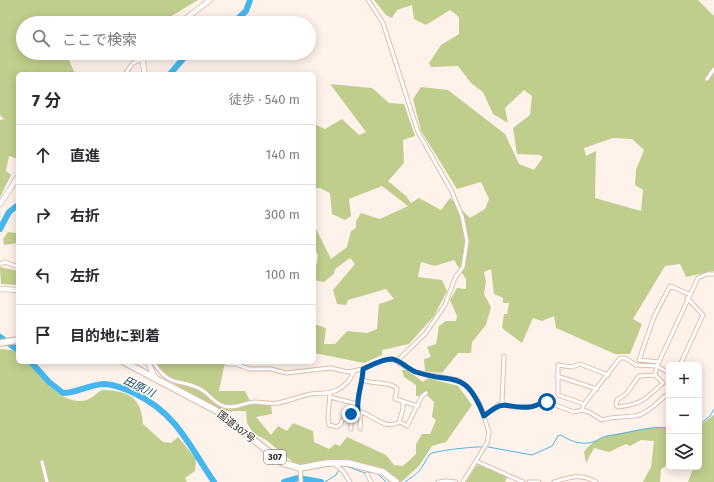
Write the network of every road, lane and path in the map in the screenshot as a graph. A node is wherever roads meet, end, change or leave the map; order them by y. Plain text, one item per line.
1 (210, 0) edge
2 (368, 0) edge
3 (189, 16) edge
4 (140, 60) edge
5 (143, 60) edge
6 (714, 69) edge
7 (126, 72) edge
8 (145, 72) edge
9 (707, 79) dead end
10 (16, 180) edge
11 (0, 204) edge
12 (0, 264) edge
13 (16, 266) edge
14 (714, 274) edge
15 (0, 289) edge
16 (16, 290) edge
17 (689, 294) junction
18 (687, 298) junction
19 (16, 340) edge
20 (0, 343) edge
21 (504, 356) dead end
22 (396, 360) junction
23 (659, 362) junction
24 (681, 362) edge
25 (128, 364) edge
26 (149, 364) edge
27 (155, 364) edge
28 (227, 364) dead end
29 (657, 366) junction
30 (363, 369) junction
31 (666, 371) edge
32 (354, 372) junction
33 (608, 375) junction
34 (655, 375) junction
35 (557, 376) junction
36 (156, 378) junction
37 (363, 380) junction
38 (597, 389) junction
39 (330, 393) junction
40 (426, 393) dead end
41 (665, 396) dead end
42 (330, 397) junction
43 (403, 401) junction
44 (502, 403) junction
45 (357, 404) junction
46 (584, 404) junction
47 (418, 406) junction
48 (582, 410) junction
49 (360, 411) junction
50 (351, 414) junction
51 (484, 416) junction
52 (399, 422) junction
53 (351, 429) dead end
54 (360, 429) dead end
55 (42, 462) dead end
56 (476, 462) junction
57 (336, 465) junction
58 (300, 468) junction
59 (367, 474) dead end
60 (47, 482) edge
61 (301, 482) edge
62 (350, 482) edge
63 (371, 482) edge
64 (396, 482) edge
65 (438, 482) edge
66 (456, 482) edge
67 (463, 482) edge
68 (524, 482) edge
69 (529, 482) edge
70 (540, 482) edge
71 (554, 482) edge
72 (596, 482) edge

1 - 3 street
2 - 22 street
4 - 7 street
5 - 8 street
6 - 9 street
10 - 11 street
12 - 13 street
14 - 17 street
15 - 16 street
17 - 18 street
17 - 23 street
18 - 23 street
18 - 24 street
19 - 20 highway
21 - 44 street
22 - 30 street
22 - 51 street
23 - 29 street
25 - 36 highway, 国道307号 / 307
26 - 36 street
27 - 39 street
28 - 32 street
29 - 31 street
29 - 33 street
29 - 34 street
30 - 32 street
30 - 37 street
32 - 39 street
33 - 35 street
33 - 38 street
34 - 34 street
35 - 38 street
35 - 46 street
36 - 58 highway, 国道307号 / 307
37 - 43 street
37 - 45 street
38 - 46 street
39 - 42 street
40 - 47 street
41 - 48 street
42 - 45 street
42 - 50 street
43 - 47 street
43 - 52 street
44 - 48 street
44 - 51 street
45 - 49 street
46 - 48 street
47 - 52 street
49 - 50 street
49 - 52 street
49 - 54 street
50 - 53 street
51 - 56 street
55 - 60 street
56 - 67 street
56 - 68 street
57 - 58 highway, 国道307号 / 307
57 - 62 street
57 - 64 highway, 国道307号 / 307
58 - 61 street
59 - 63 street
65 - 66 street
69 - 70 street
71 - 72 street

